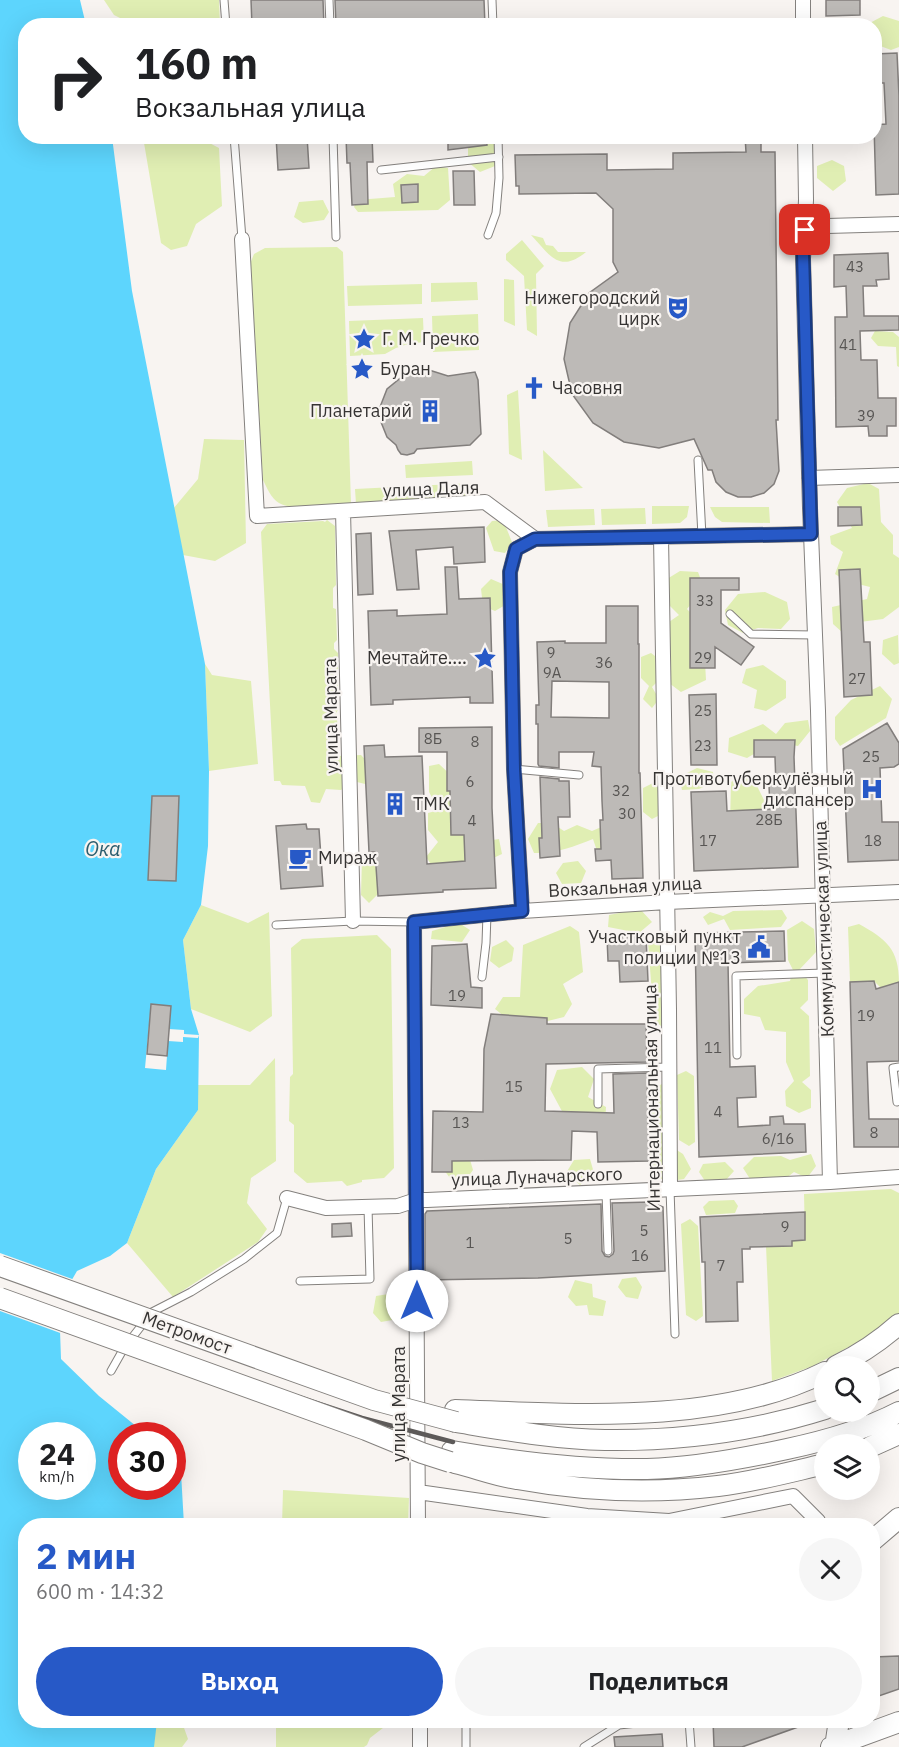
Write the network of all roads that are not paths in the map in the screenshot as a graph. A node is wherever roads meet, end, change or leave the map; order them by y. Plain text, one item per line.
1 (224, 0) edge
2 (329, 0) edge
3 (492, 0) edge
4 (803, 0) edge
5 (225, 18) edge
6 (330, 18) edge
7 (493, 18) edge
8 (803, 18) edge
9 (235, 144) edge
10 (333, 144) edge
11 (498, 144) edge
12 (805, 144) edge
13 (499, 157) junction
14 (381, 170) dead end
15 (899, 224) edge
16 (805, 230) junction
17 (488, 235) dead end
18 (336, 237) dead end
19 (242, 239) joint
20 (698, 460) dead end
21 (899, 475) edge
22 (809, 477) junction
23 (343, 511) junction
24 (811, 534) junction
25 (702, 536) junction
26 (661, 537) junction
27 (535, 539) junction
28 (730, 614) dead end
29 (815, 635) junction
30 (514, 769) junction
31 (579, 775) dead end
32 (897, 892) edge
33 (823, 895) junction
34 (667, 902) junction
35 (899, 906) edge
36 (522, 911) junction
37 (487, 914) junction
38 (353, 921) junction
39 (414, 922) junction
40 (276, 925) dead end
41 (825, 973) junction
42 (482, 977) dead end
43 (737, 1055) dead end
44 (669, 1067) junction
45 (899, 1067) edge
46 (897, 1102) dead end
47 (598, 1104) dead end
48 (897, 1179) edge
49 (830, 1182) junction
50 (670, 1189) junction
51 (606, 1192) junction
52 (287, 1198) joint
53 (416, 1200) junction
54 (368, 1207) junction
55 (608, 1251) dead end
56 (0, 1266) edge
57 (300, 1281) dead end
58 (0, 1298) edge
59 (899, 1324) edge
60 (675, 1334) dead end
61 (855, 1356) edge
62 (111, 1371) dead end
63 (814, 1378) edge
64 (899, 1378) edge
65 (880, 1388) edge
66 (814, 1412) edge
67 (456, 1416) junction
68 (896, 1421) edge
69 (880, 1437) edge
70 (451, 1456) junction
71 (814, 1467) edge
72 (418, 1492) junction
73 (418, 1518) edge
74 (610, 1518) edge
75 (692, 1518) edge
76 (815, 1518) edge
77 (899, 1518) edge
78 (880, 1534) edge
79 (899, 1722) edge
80 (420, 1728) edge
81 (466, 1728) edge
82 (614, 1728) edge
83 (690, 1728) edge
84 (837, 1728) edge
85 (834, 1746) edge
86 (420, 1747) edge
87 (466, 1747) edge
88 (584, 1747) edge
89 (691, 1747) edge

1 - 5 lane
2 - 6 lane
3 - 7 lane
4 - 8 street
9 - 19 lane
10 - 18 lane
11 - 13 lane
12 - 16 street, Коммунистическая улица
13 - 14 lane
13 - 17 lane
15 - 16 street
16 - 22 street, Коммунистическая улица
19 - 23 street, улица Даля
20 - 25 lane
21 - 22 street
22 - 24 street, Коммунистическая улица
23 - 27 street, улица Даля
23 - 38 street, улица Марата
24 - 25 street
24 - 29 street, Коммунистическая улица
25 - 26 street
26 - 27 street
26 - 34 street, Интернациональная улица
27 - 30 street
28 - 29 lane
29 - 33 street, Коммунистическая улица
30 - 31 lane
30 - 36 street
32 - 33 street, Вокзальная улица
32 - 35 street
33 - 34 street, Вокзальная улица
33 - 41 street, Коммунистическая улица
34 - 36 street, Вокзальная улица
34 - 44 street, Интернациональная улица
36 - 37 street, Вокзальная улица
37 - 39 street, Вокзальная улица
37 - 42 lane
38 - 39 lane, Вокзальная улица
38 - 40 lane, Вокзальная улица
39 - 53 street, улица Марата
41 - 43 lane
41 - 49 street, Коммунистическая улица
44 - 47 lane
44 - 50 street, Интернациональная улица
45 - 46 lane
48 - 49 street, улица Луначарского
49 - 50 street, улица Луначарского
50 - 51 street, улица Луначарского
50 - 60 lane, Интернациональная улица
51 - 53 street, улица Луначарского
51 - 55 lane
52 - 54 street, улица Луначарского
52 - 62 lane
53 - 54 street, улица Луначарского
53 - 72 street, улица Марата
54 - 57 lane
56 - 67 main road, Метромост, bridge
58 - 70 main road, Метромост, bridge
59 - 61 main road
63 - 67 main road
64 - 65 main road
66 - 67 main road
68 - 69 main road
68 - 70 main road
70 - 71 main road
72 - 73 street, улица Марата
72 - 74 street
75 - 76 street
77 - 78 main road
79 - 85 main road
80 - 86 street
81 - 87 lane
82 - 88 lane
83 - 89 lane
84 - 85 main road

